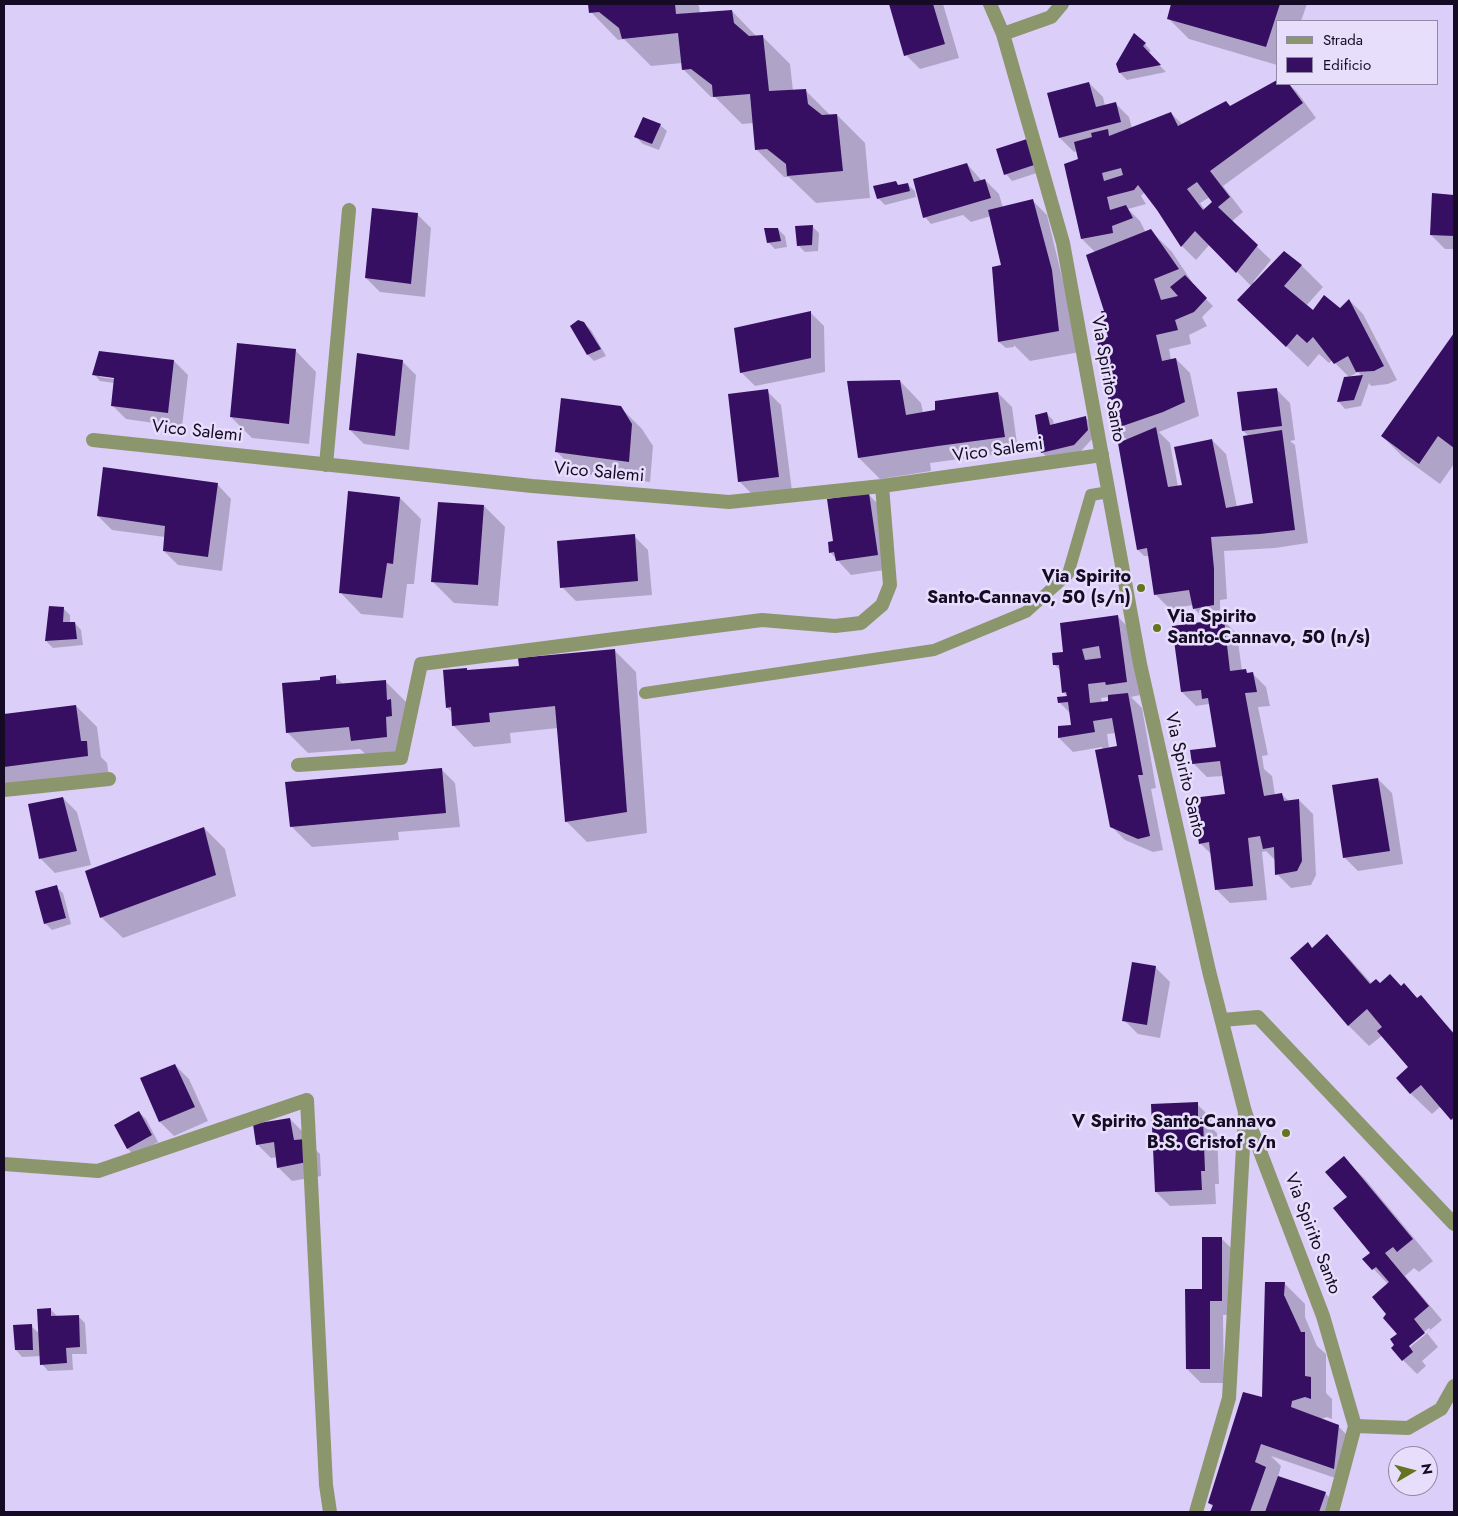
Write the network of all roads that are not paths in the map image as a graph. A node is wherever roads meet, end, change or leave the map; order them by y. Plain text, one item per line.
1 (990, 4) edge
2 (1062, 4) edge
3 (1003, 34) junction
4 (349, 210) dead end
5 (93, 440) dead end
6 (1102, 455) junction
7 (326, 465) junction
8 (882, 486) junction
9 (1109, 492) junction
10 (645, 693) dead end
11 (298, 765) dead end
12 (109, 779) dead end
13 (4, 790) edge
14 (1222, 1020) junction
15 (1246, 1112) junction
16 (4, 1164) edge
17 (1454, 1224) edge
18 (1454, 1386) edge
19 (1355, 1426) junction
20 (330, 1512) edge
21 (1196, 1512) edge
22 (1332, 1512) edge

1 - 3 street, Via Spirito Santo
2 - 3 street
3 - 6 street, Via Spirito Santo
4 - 7 street
5 - 7 street, Vico Salemi
6 - 8 street, Vico Salemi
6 - 9 street, Via Spirito Santo
7 - 8 street, Vico Salemi
8 - 11 street
9 - 10 lane
9 - 14 street, Via Spirito Santo
12 - 13 street
14 - 15 street, Via Spirito Santo
14 - 17 street
15 - 19 street, Via Spirito Santo
15 - 21 street
16 - 20 street
18 - 19 street
19 - 22 street

